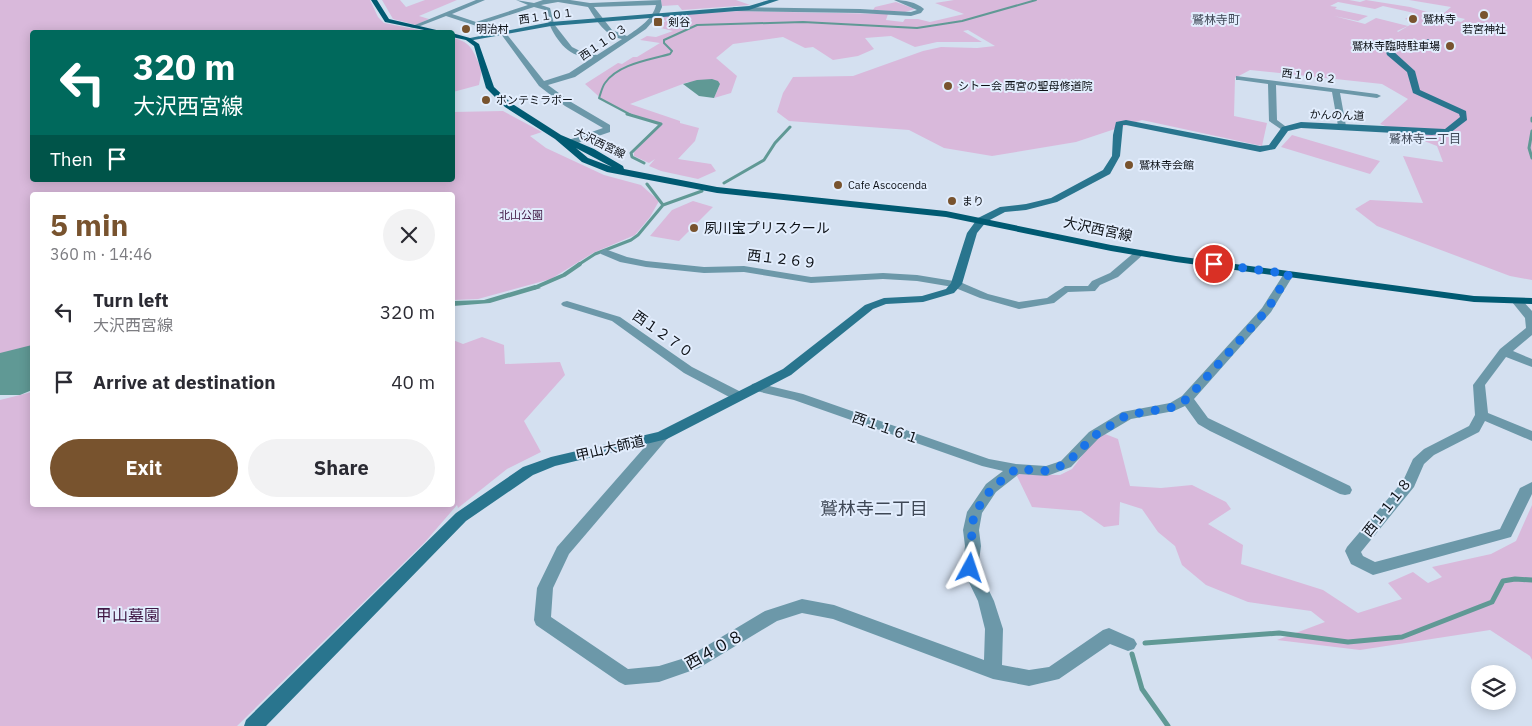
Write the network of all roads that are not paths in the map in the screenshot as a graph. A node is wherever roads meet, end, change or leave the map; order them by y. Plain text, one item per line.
1 (374, 0) edge
2 (482, 0) edge
3 (519, 0) edge
4 (558, 0) edge
5 (740, 0) edge
6 (776, 0) edge
7 (897, 0) edge
8 (658, 2) edge
9 (535, 5) junction
10 (590, 5) junction
11 (758, 6) junction
12 (734, 9) junction
13 (446, 14) junction
14 (656, 14) junction
15 (598, 20) junction
16 (475, 24) junction
17 (551, 24) junction
18 (413, 27) junction
19 (430, 30) edge
20 (503, 33) junction
21 (455, 36) edge
22 (628, 38) junction
23 (468, 39) junction
24 (1428, 41) dead end
25 (600, 58) junction
26 (1239, 78) dead end
27 (1272, 82) junction
28 (542, 84) junction
29 (1336, 90) junction
30 (1377, 96) dead end
31 (1342, 126) junction
32 (1285, 129) junction
33 (565, 141) junction
34 (982, 220) junction
35 (605, 252) dead end
36 (1140, 253) junction
37 (1289, 274) junction
38 (956, 284) junction
39 (1525, 301) edge
40 (567, 304) dead end
41 (1504, 352) junction
42 (1532, 363) edge
43 (757, 387) junction
44 (738, 396) junction
45 (1187, 399) junction
46 (1482, 415) junction
47 (662, 436) junction
48 (1532, 436) edge
49 (1016, 469) junction
50 (1532, 486) edge
51 (1344, 490) dead end
52 (1128, 644) dead end
53 (993, 671) junction
54 (252, 726) edge

1 - 18 main road
2 - 13 street
3 - 9 street
4 - 9 street
4 - 10 street
5 - 11 street
6 - 11 street, 西１１０１
7 - 12 street
8 - 10 street
8 - 14 street
9 - 16 street
9 - 17 street
10 - 15 street
11 - 12 street, 西１１０１
12 - 14 street, 西１１０１
13 - 16 street
13 - 18 street
14 - 15 street, 西１１０１
14 - 22 street, 西１１０３
15 - 17 street, 西１１０１
15 - 22 street
16 - 20 street
17 - 20 street, 西１１０１
17 - 25 street
18 - 19 main road
20 - 23 street, 西１１０１
20 - 28 street
21 - 23 main road
22 - 25 street, 西１１０３
23 - 33 main road, 大沢西宮線
24 - 31 street, かんのん道
25 - 28 street, 西１１０３
26 - 27 street, 西１０８２
27 - 29 street, 西１０８２
27 - 32 street
28 - 33 street
29 - 30 street, 西１０８２
29 - 31 street
31 - 32 street, かんのん道
32 - 34 street
33 - 34 main road, 大沢西宮線
34 - 36 main road, 大沢西宮線
34 - 38 street
35 - 38 street, 西１２６９
36 - 37 main road, 大沢西宮線
36 - 38 street, 西１２６９
37 - 39 main road, 大沢西宮線
37 - 45 street
38 - 43 street, 甲山大師道
39 - 41 street
40 - 44 street, 西１２７０
41 - 42 street
41 - 46 street
43 - 44 street, 甲山大師道
43 - 49 street, 西１１６１
44 - 47 street, 甲山大師道
45 - 49 street
45 - 51 street
46 - 48 street
46 - 50 street, 西１１１８
47 - 53 street, 西４０８
47 - 54 street, 甲山大師道
49 - 53 street
52 - 53 street, 西４０８

